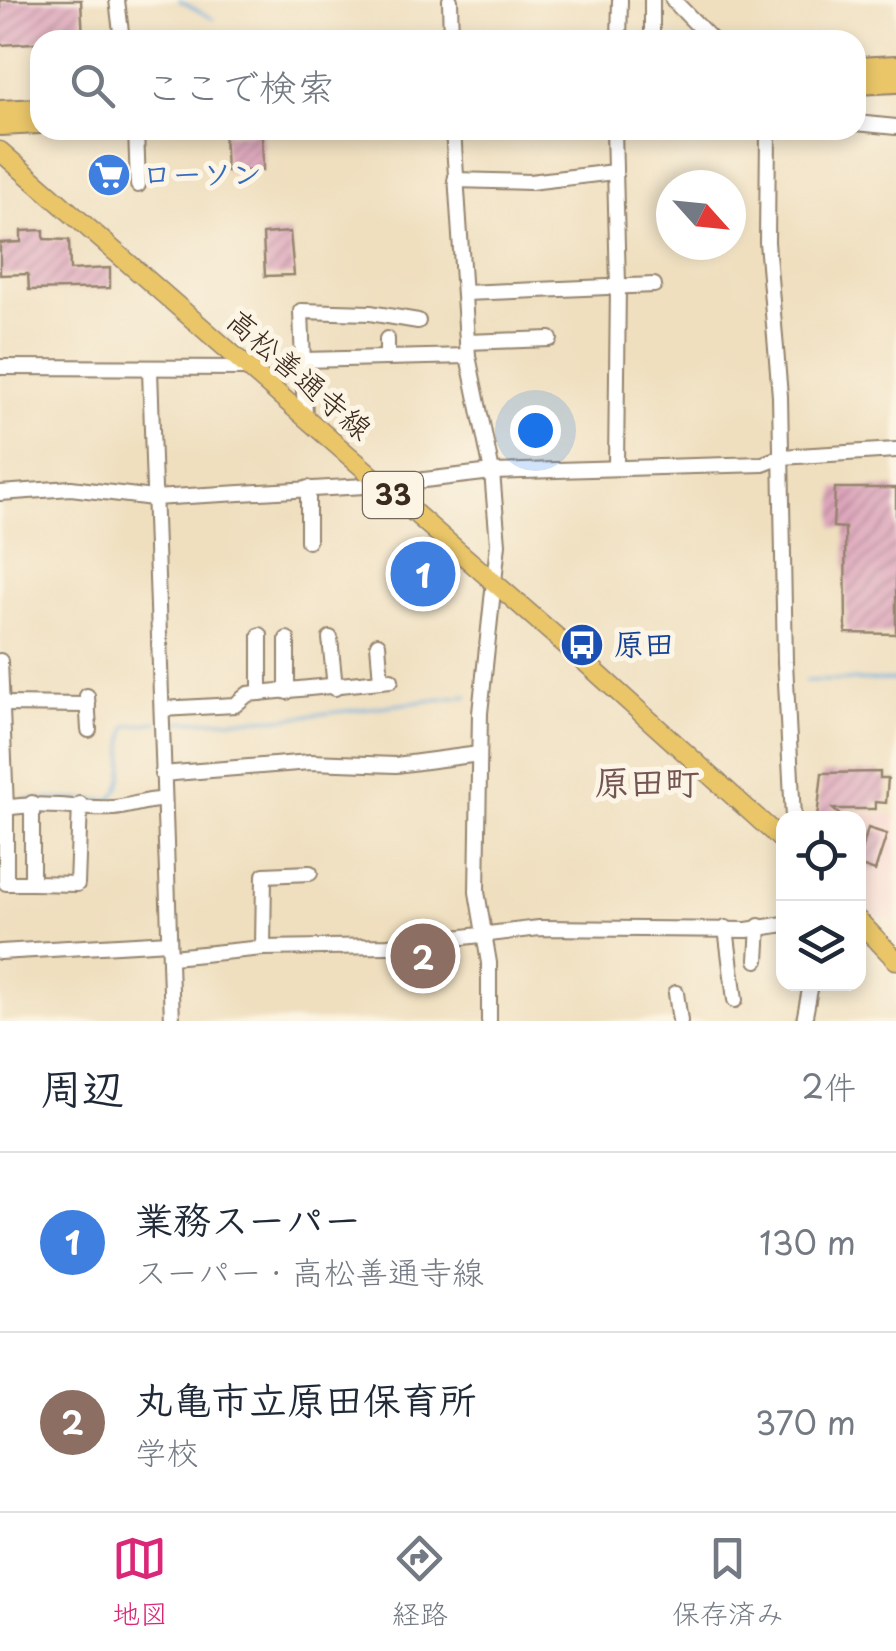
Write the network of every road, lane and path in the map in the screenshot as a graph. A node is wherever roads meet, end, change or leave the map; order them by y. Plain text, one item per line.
1 (117, 0) edge
2 (450, 0) edge
3 (620, 0) edge
4 (652, 0) edge
5 (673, 0) edge
6 (121, 30) edge
7 (450, 30) edge
8 (619, 30) edge
9 (652, 30) edge
10 (702, 30) edge
11 (896, 66) edge
12 (866, 68) edge
13 (896, 82) edge
14 (866, 84) edge
15 (0, 111) edge
16 (30, 117) edge
17 (30, 119) edge
18 (30, 123) edge
19 (866, 124) edge
20 (0, 126) edge
21 (896, 127) edge
22 (136, 140) edge
23 (453, 140) edge
24 (614, 140) edge
25 (768, 140) edge
26 (7, 157) edge
27 (614, 172) junction
28 (455, 180) junction
29 (138, 184) dead end
30 (618, 285) junction
31 (654, 285) dead end
32 (465, 293) junction
33 (418, 321) dead end
34 (387, 339) dead end
35 (550, 339) dead end
36 (467, 348) junction
37 (387, 358) junction
38 (303, 360) junction
39 (0, 367) edge
40 (249, 368) junction
41 (150, 370) junction
42 (306, 417) junction
43 (896, 450) edge
44 (781, 458) junction
45 (616, 466) junction
46 (492, 472) junction
47 (382, 485) junction
48 (308, 488) junction
49 (0, 493) edge
50 (153, 498) junction
51 (308, 541) dead end
52 (493, 582) junction
53 (260, 635) dead end
54 (330, 638) dead end
55 (288, 639) dead end
56 (378, 644) dead end
57 (0, 662) edge
58 (335, 688) junction
59 (287, 692) junction
60 (260, 693) junction
61 (1, 709) edge
62 (162, 709) junction
63 (89, 730) dead end
64 (479, 754) junction
65 (162, 774) junction
66 (161, 800) junction
67 (32, 803) junction
68 (80, 804) junction
69 (3, 808) edge
70 (793, 811) edge
71 (776, 835) edge
72 (310, 874) dead end
73 (32, 883) junction
74 (776, 925) edge
75 (758, 926) junction
76 (726, 928) junction
77 (866, 928) edge
78 (482, 932) junction
79 (888, 946) edge
80 (263, 948) junction
81 (171, 949) junction
82 (0, 952) edge
83 (757, 960) dead end
84 (896, 960) edge
85 (810, 991) edge
86 (676, 993) dead end
87 (735, 1000) dead end
88 (172, 1021) edge
89 (490, 1021) edge
90 (680, 1021) edge
91 (804, 1021) edge

1 - 6 street
2 - 7 street
3 - 8 street
4 - 9 street
5 - 10 street
11 - 12 highway
13 - 14 highway
15 - 16 highway
17 - 20 highway
18 - 26 main road
19 - 21 street
22 - 29 street
23 - 28 street
24 - 27 street
25 - 44 street
26 - 40 main road, 高松善通寺線 / 33
27 - 28 street
27 - 30 street
28 - 32 street
30 - 31 street
30 - 32 street
30 - 45 street
32 - 36 street
33 - 38 street
34 - 37 street
35 - 36 street
36 - 37 street
36 - 46 street
37 - 38 street
38 - 42 street
39 - 41 street
40 - 41 street
40 - 42 main road, 高松善通寺線 / 33
41 - 50 street
42 - 47 main road, 高松善通寺線 / 33
43 - 44 street
44 - 45 street
44 - 70 street
45 - 46 street
46 - 47 street
46 - 52 street
47 - 48 street
47 - 52 main road, 高松善通寺線 / 33
48 - 50 street
48 - 51 street
49 - 50 street
50 - 62 street
52 - 64 street
52 - 71 main road, 高松善通寺線 / 33
53 - 60 street
54 - 58 street
55 - 59 street
56 - 58 street
57 - 61 street
58 - 59 street
59 - 60 street
60 - 62 street
61 - 63 street
61 - 69 street
62 - 65 street
64 - 65 street
64 - 78 street
65 - 66 street
66 - 68 street
66 - 81 street
67 - 68 street
67 - 69 street
67 - 73 street
68 - 73 street
69 - 73 street
72 - 80 street
74 - 75 street
75 - 76 street
75 - 83 street
76 - 78 street
76 - 87 street
77 - 79 main road
78 - 80 street
78 - 89 street
79 - 84 main road
80 - 81 street
81 - 82 street
81 - 88 street
85 - 91 street
86 - 90 street

